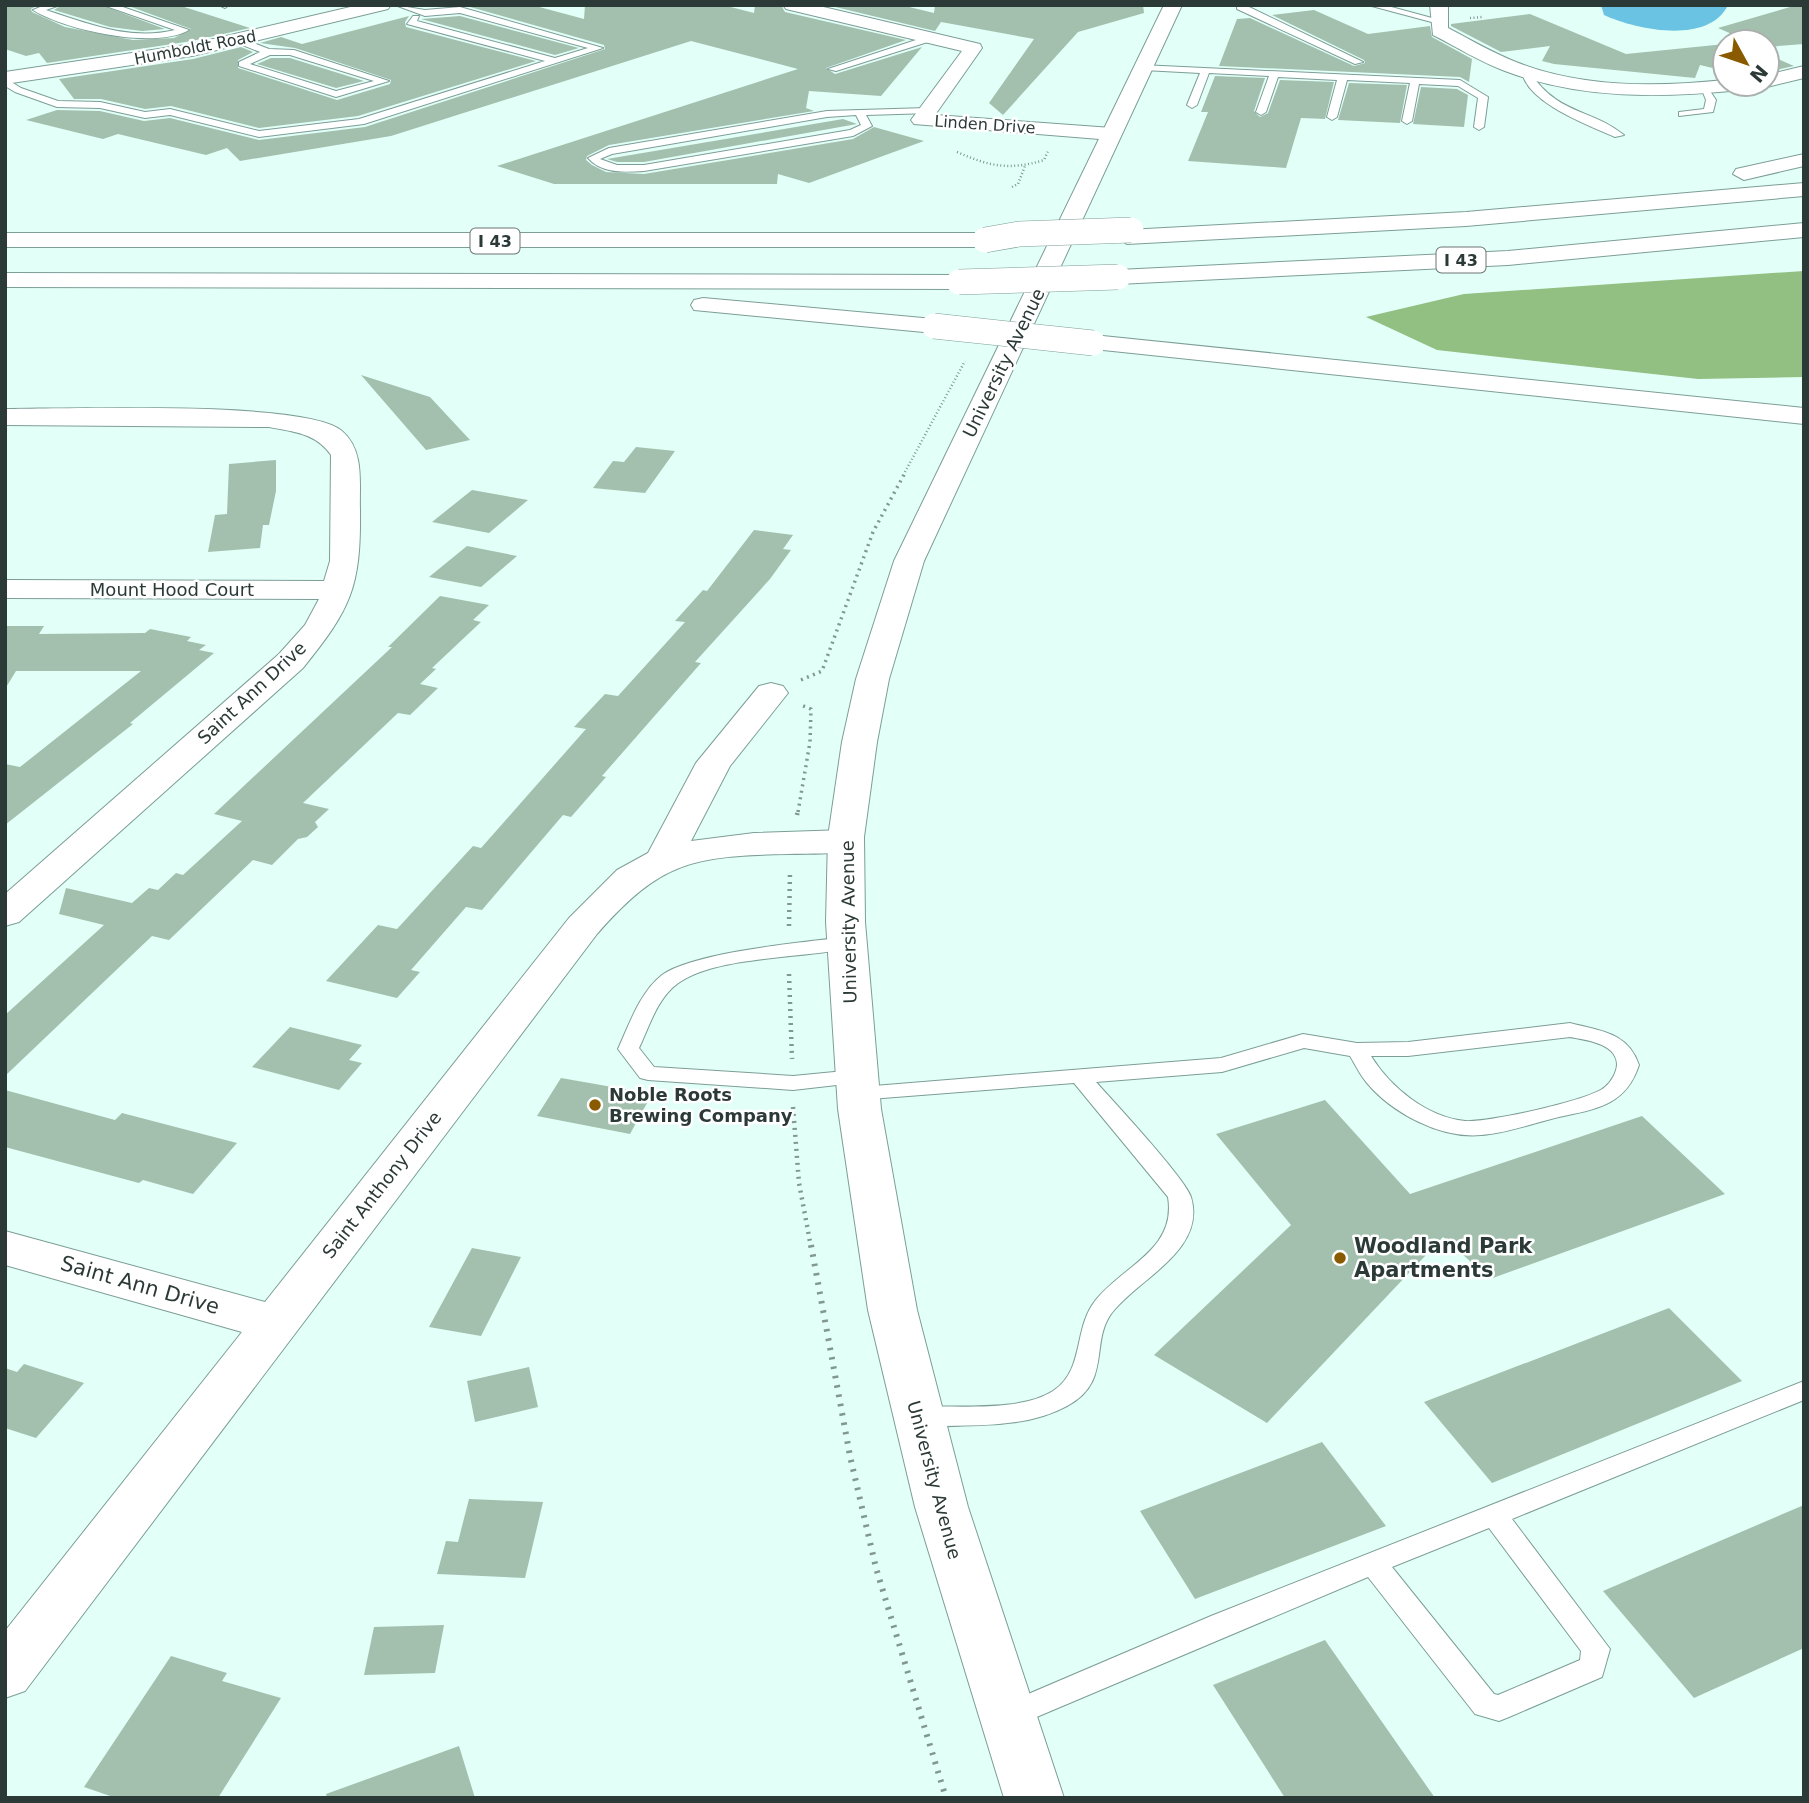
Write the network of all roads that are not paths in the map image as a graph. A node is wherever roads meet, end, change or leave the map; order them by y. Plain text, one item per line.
1 (56, 5) edge
2 (107, 5) edge
3 (382, 5) edge
4 (399, 5) edge
5 (792, 5) edge
6 (1173, 5) edge
7 (1241, 5) edge
8 (1373, 5) edge
9 (351, 8) edge
10 (425, 13) junction
11 (1439, 13) edge
12 (164, 37) junction
13 (931, 38) junction
14 (238, 40) junction
15 (192, 50) junction
16 (268, 52) junction
17 (555, 61) junction
18 (1358, 62) dead end
19 (1144, 67) junction
20 (833, 69) dead end
21 (1206, 70) junction
22 (1525, 71) junction
23 (1804, 72) edge
24 (1275, 73) junction
25 (1343, 77) junction
26 (1781, 78) edge
27 (5, 79) edge
28 (1415, 80) junction
29 (1711, 86) edge
30 (1703, 87) junction
31 (1192, 105) dead end
32 (928, 111) junction
33 (859, 112) junction
34 (1261, 112) dead end
35 (1683, 114) dead end
36 (1332, 117) dead end
37 (1407, 121) dead end
38 (1479, 127) dead end
39 (1112, 134) junction
40 (1619, 135) dead end
41 (1804, 160) edge
42 (1804, 189) edge
43 (1804, 230) edge
44 (1129, 233) junction
45 (5, 240) edge
46 (5, 280) edge
47 (352, 281) junction
48 (1804, 416) edge
49 (5, 417) edge
50 (5, 589) edge
51 (339, 590) junction
52 (771, 693) road end
53 (845, 841) junction
54 (663, 859) junction
55 (8, 908) edge
56 (847, 943) junction
57 (1357, 1050) junction
58 (1080, 1076) junction
59 (856, 1085) junction
60 (5, 1248) edge
61 (275, 1323) junction
62 (1804, 1390) edge
63 (916, 1417) junction
64 (1494, 1515) junction
65 (1373, 1563) junction
66 (5, 1674) edge
67 (1006, 1717) junction
68 (1034, 1798) edge

1 - 12 lane
2 - 12 lane
3 - 9 main road, Humboldt Road
4 - 10 lane
5 - 13 main road, Linden Drive
6 - 19 main road, University Avenue
7 - 18 lane
8 - 11 lane
9 - 14 main road, Humboldt Road
10 - 17 lane
10 - 17 lane
11 - 22 main road
12 - 15 lane
13 - 20 lane
13 - 32 main road, Linden Drive
14 - 15 main road, Humboldt Road
14 - 16 lane
15 - 27 main road, Humboldt Road
16 - 16 lane
17 - 27 lane
19 - 21 lane
19 - 39 main road, University Avenue
21 - 24 lane
21 - 31 lane
22 - 30 main road
22 - 40 lane
23 - 26 main road
24 - 25 lane
24 - 34 lane
25 - 28 lane
25 - 36 lane
28 - 37 lane
28 - 38 lane
29 - 30 main road
30 - 35 lane
32 - 33 lane
32 - 39 main road, Linden Drive
33 - 33 lane
39 - 53 main road, University Avenue
41 - 44 main road
42 - 44 main road, I 43
43 - 47 main road, I 43, bridge
44 - 45 main road, I 43, bridge
46 - 47 main road, I 43
47 - 48 main road, bridge
49 - 51 main road, Saint Ann Drive
50 - 51 main road, Mount Hood Court
51 - 55 main road, Saint Ann Drive
52 - 54 main road
53 - 54 main road, Saint Anthony Drive
53 - 56 main road, University Avenue
54 - 61 main road, Saint Anthony Drive
56 - 59 main road, University Avenue
56 - 59 lane
57 - 57 lane
57 - 58 lane
58 - 59 lane
58 - 63 lane
59 - 63 main road, University Avenue
60 - 61 main road, Saint Ann Drive
61 - 66 main road, Saint Anthony Drive
62 - 64 lane
63 - 67 main road, University Avenue
64 - 65 lane
64 - 65 lane
65 - 67 lane
67 - 68 main road, University Avenue

